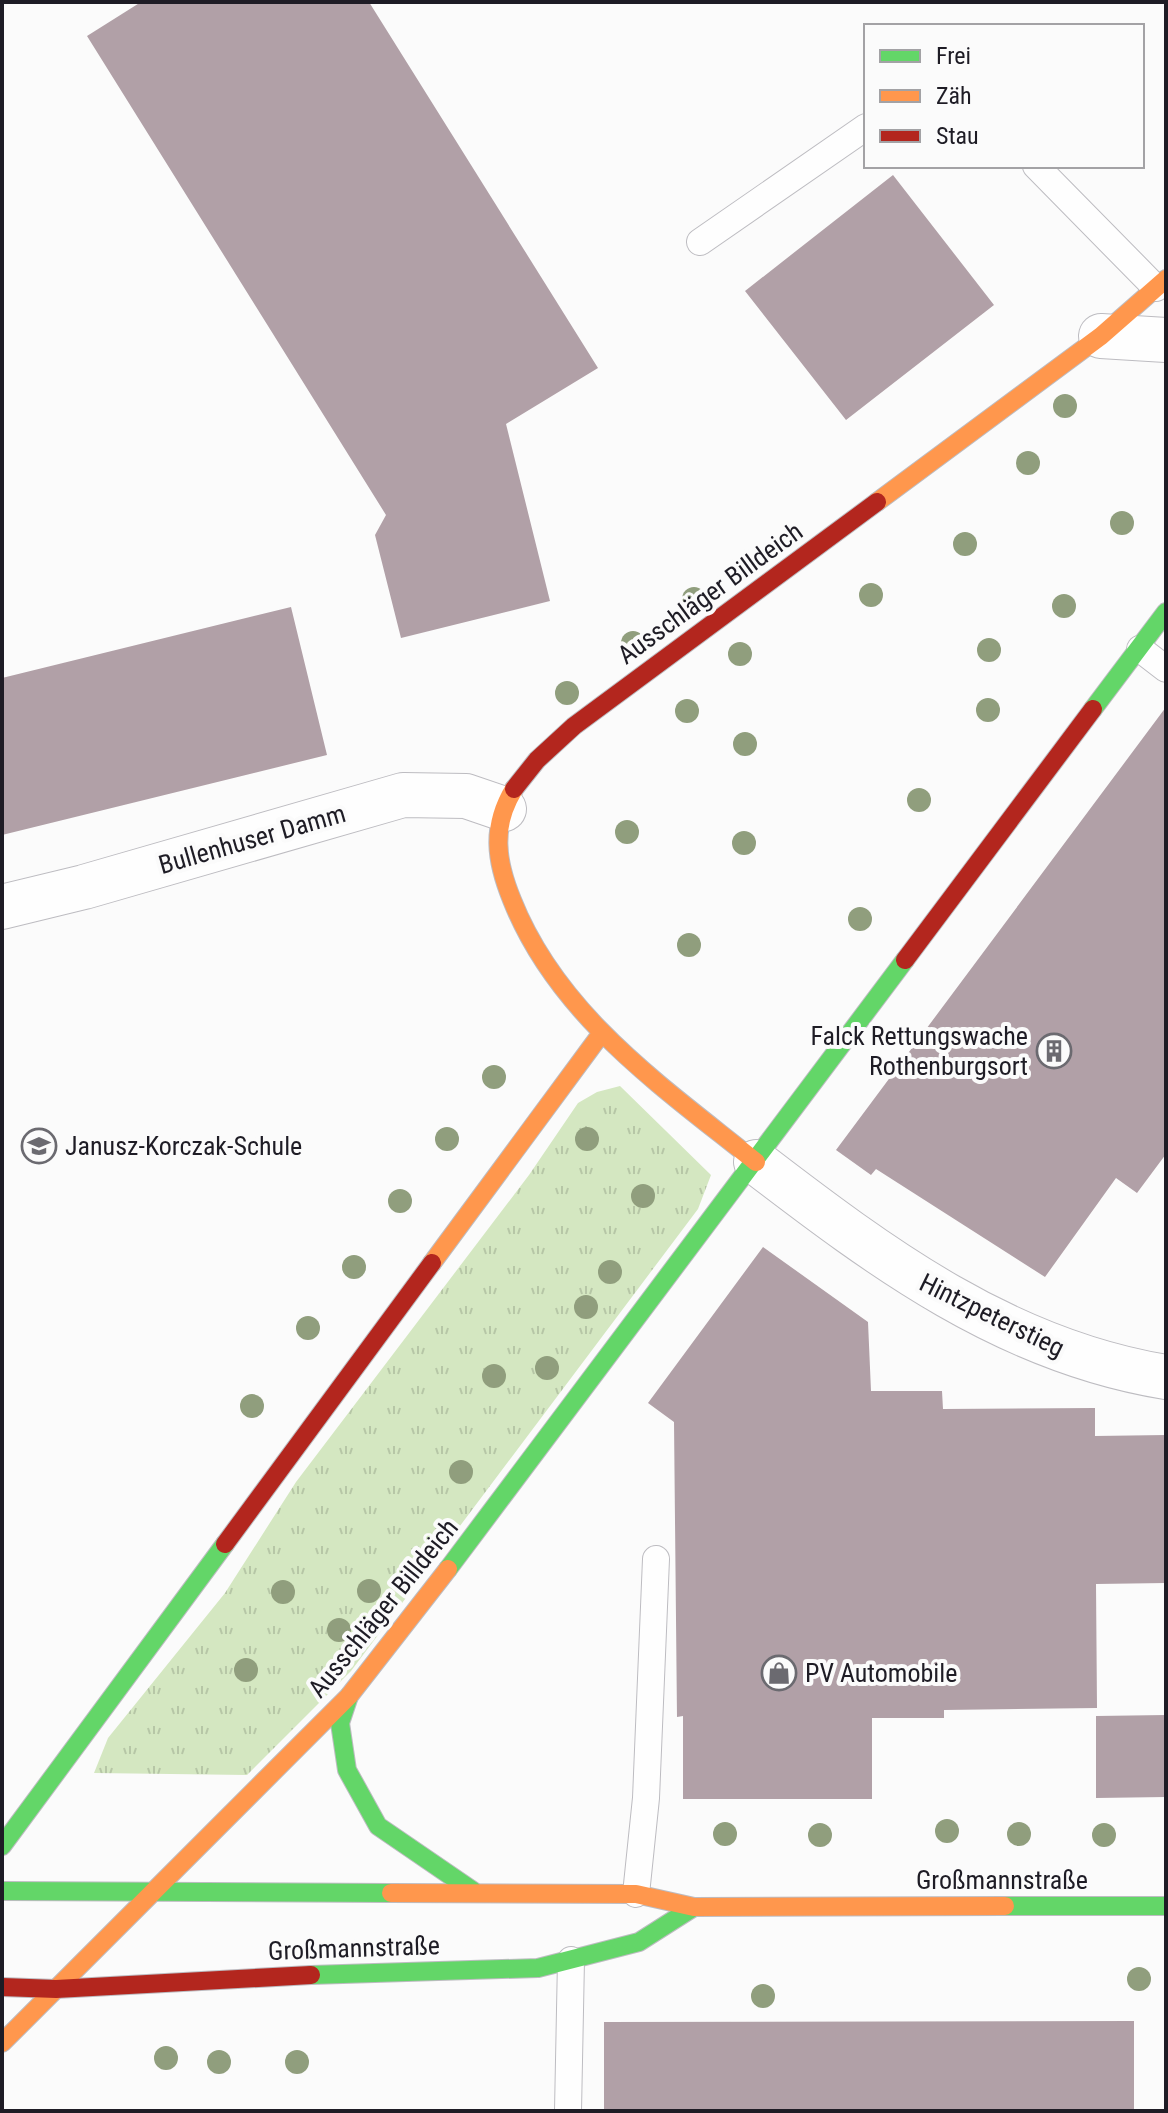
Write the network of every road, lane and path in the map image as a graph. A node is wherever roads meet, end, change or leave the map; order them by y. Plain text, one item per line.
1 (864, 128) edge
2 (1038, 168) edge
3 (700, 242) dead end
4 (1161, 283) edge
5 (1101, 336) junction
6 (1166, 340) edge
7 (1166, 612) edge
8 (1140, 649) junction
9 (1166, 669) edge
10 (504, 809) junction
11 (2, 907) edge
12 (601, 1034) junction
13 (756, 1162) junction
14 (1166, 1377) edge
15 (656, 1559) dead end
16 (349, 1696) junction
17 (2, 1846) edge
18 (2, 1891) edge
19 (473, 1891) junction
20 (149, 1894) junction
21 (636, 1894) junction
22 (1166, 1906) edge
23 (694, 1907) junction
24 (571, 1960) junction
25 (2, 1987) edge
26 (56, 1989) junction
27 (2, 2043) edge
28 (568, 2111) edge

1 - 3 lane
2 - 4 lane
4 - 5 street, Ausschläger Billdeich
5 - 6 street
5 - 10 street, Ausschläger Billdeich
7 - 8 street, Ausschläger Billdeich
8 - 9 lane
8 - 13 street, Ausschläger Billdeich
10 - 11 street, Bullenhuser Damm
10 - 12 street, Ausschläger Billdeich
12 - 13 street, Ausschläger Billdeich
12 - 17 street
13 - 14 street, Hintzpeterstieg
13 - 16 street, Ausschläger Billdeich
15 - 21 lane
16 - 19 street
16 - 20 street, Ausschläger Billdeich
18 - 20 street, Großmannstraße
19 - 20 street, Großmannstraße
19 - 21 street, Großmannstraße
20 - 26 street, Ausschläger Billdeich
21 - 23 street, Großmannstraße
22 - 23 street, Großmannstraße
23 - 24 street, Großmannstraße
24 - 26 street, Großmannstraße
24 - 28 lane
25 - 26 street, Großmannstraße
26 - 27 street, Ausschläger Billdeich

